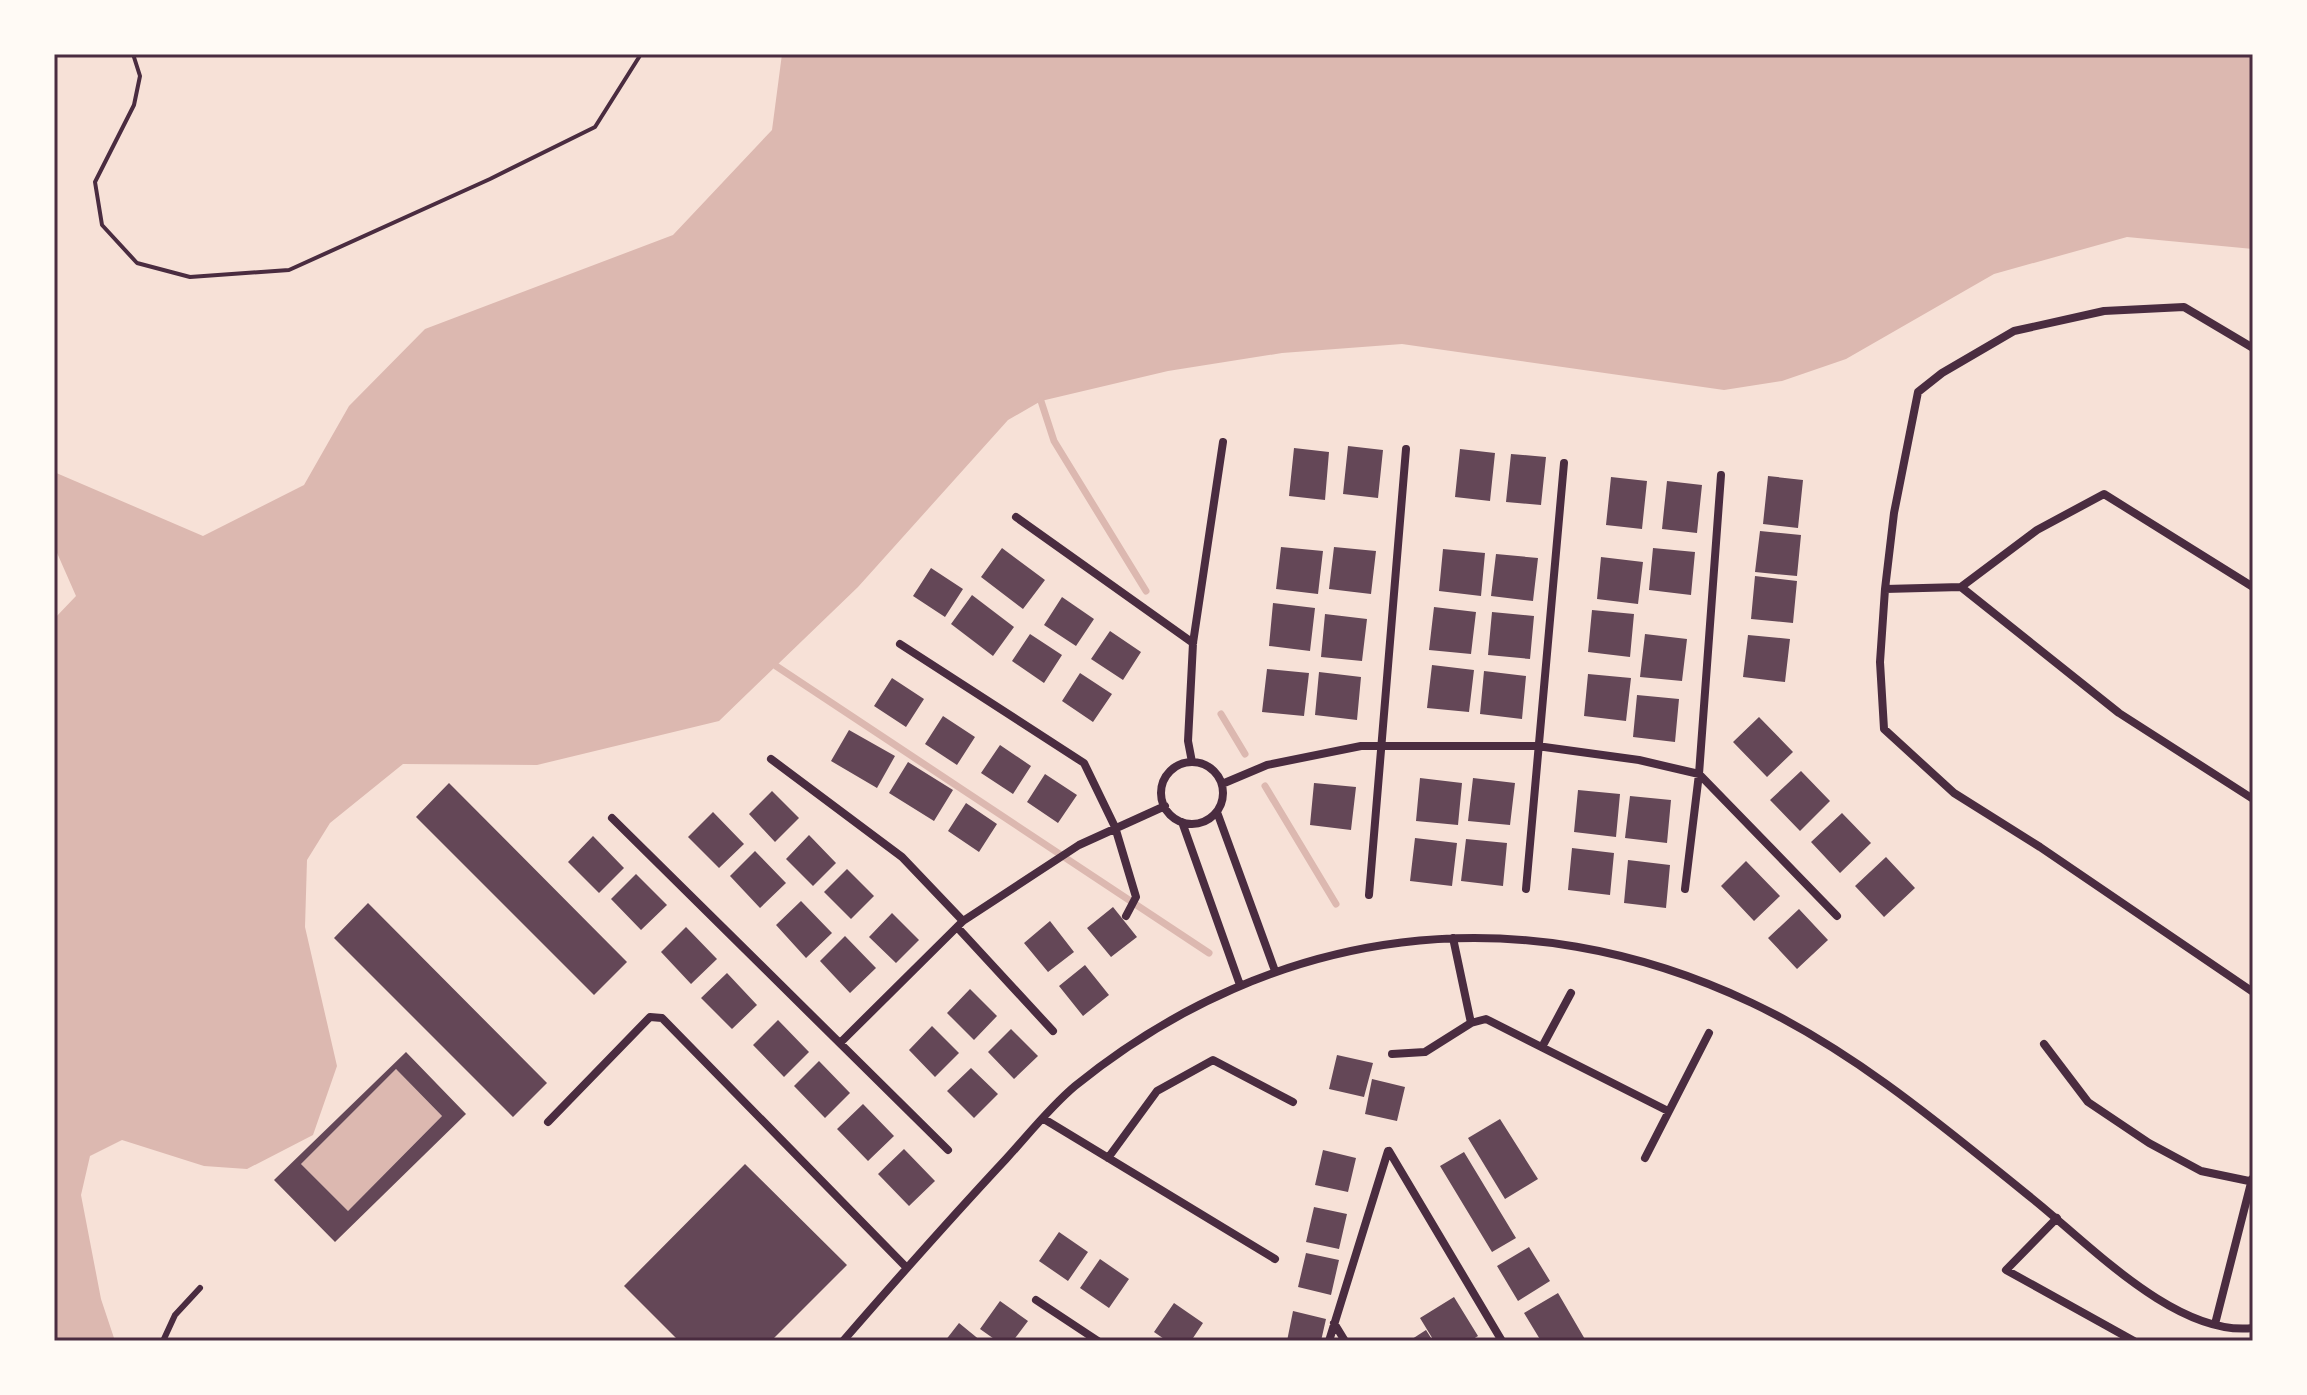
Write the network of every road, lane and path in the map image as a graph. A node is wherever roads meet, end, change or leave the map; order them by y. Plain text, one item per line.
1 (133, 54) edge
2 (641, 54) edge
3 (2253, 348) edge
4 (1223, 442) dead end
5 (1406, 449) dead end
6 (1564, 463) dead end
7 (1721, 475) dead end
8 (1016, 517) dead end
9 (1961, 587) junction
10 (2253, 587) edge
11 (1885, 589) junction
12 (900, 644) dead end
13 (1192, 648) junction
14 (1537, 746) junction
15 (1380, 747) junction
16 (771, 759) dead end
17 (1192, 762) junction
18 (1699, 774) junction
19 (1222, 784) junction
20 (2253, 799) edge
21 (1165, 806) junction
22 (1217, 812) junction
23 (612, 818) dead end
24 (1182, 822) junction
25 (1115, 827) junction
26 (1526, 889) dead end
27 (1685, 889) dead end
28 (1369, 895) dead end
29 (1128, 913) dead end
30 (1837, 916) dead end
31 (960, 924) junction
32 (1453, 938) junction
33 (1275, 971) junction
34 (1240, 985) junction
35 (2253, 992) edge
36 (1571, 993) dead end
37 (1471, 1023) junction
38 (1053, 1031) dead end
39 (1709, 1033) dead end
40 (840, 1043) junction
41 (2044, 1044) dead end
42 (1542, 1047) junction
43 (1392, 1054) dead end
44 (1293, 1102) dead end
45 (1668, 1111) junction
46 (1044, 1119) junction
47 (548, 1122) dead end
48 (948, 1150) dead end
49 (1108, 1158) junction
50 (1645, 1158) dead end
51 (2251, 1179) edge
52 (2057, 1218) junction
53 (1275, 1259) dead end
54 (906, 1267) junction
55 (200, 1288) dead end
56 (1036, 1300) dead end
57 (1334, 1323) junction
58 (2215, 1324) junction
59 (2252, 1326) edge
60 (163, 1341) edge
61 (843, 1341) edge
62 (1098, 1341) edge
63 (1329, 1341) edge
64 (1345, 1341) edge
65 (1502, 1341) edge
66 (2134, 1341) edge

1 - 2 path
3 - 11 street
4 - 13 street
5 - 15 street
6 - 14 street
7 - 18 street
8 - 13 street
9 - 10 street
9 - 11 street
9 - 20 street
11 - 35 street
12 - 25 street
13 - 17 street
14 - 15 street
14 - 18 street
14 - 26 street
15 - 19 street
15 - 28 street
16 - 31 street
17 - 19 street
17 - 21 street
18 - 27 street
18 - 30 street
19 - 22 street
21 - 24 street
21 - 25 street
22 - 24 street
22 - 33 street
23 - 40 street
24 - 34 street
25 - 29 street
25 - 31 street
31 - 38 street
31 - 40 street
32 - 33 street
32 - 37 street
32 - 52 street
33 - 34 street
34 - 46 street
36 - 42 street
37 - 42 street
37 - 43 street
39 - 45 street
40 - 48 street
41 - 51 street
42 - 45 street
44 - 49 street
45 - 50 street
46 - 49 street
46 - 54 street
47 - 54 street
49 - 53 street
51 - 58 street
52 - 58 street
52 - 66 street
54 - 61 street
55 - 60 lane
56 - 62 street
57 - 63 street
57 - 64 street
57 - 65 street
58 - 59 street

